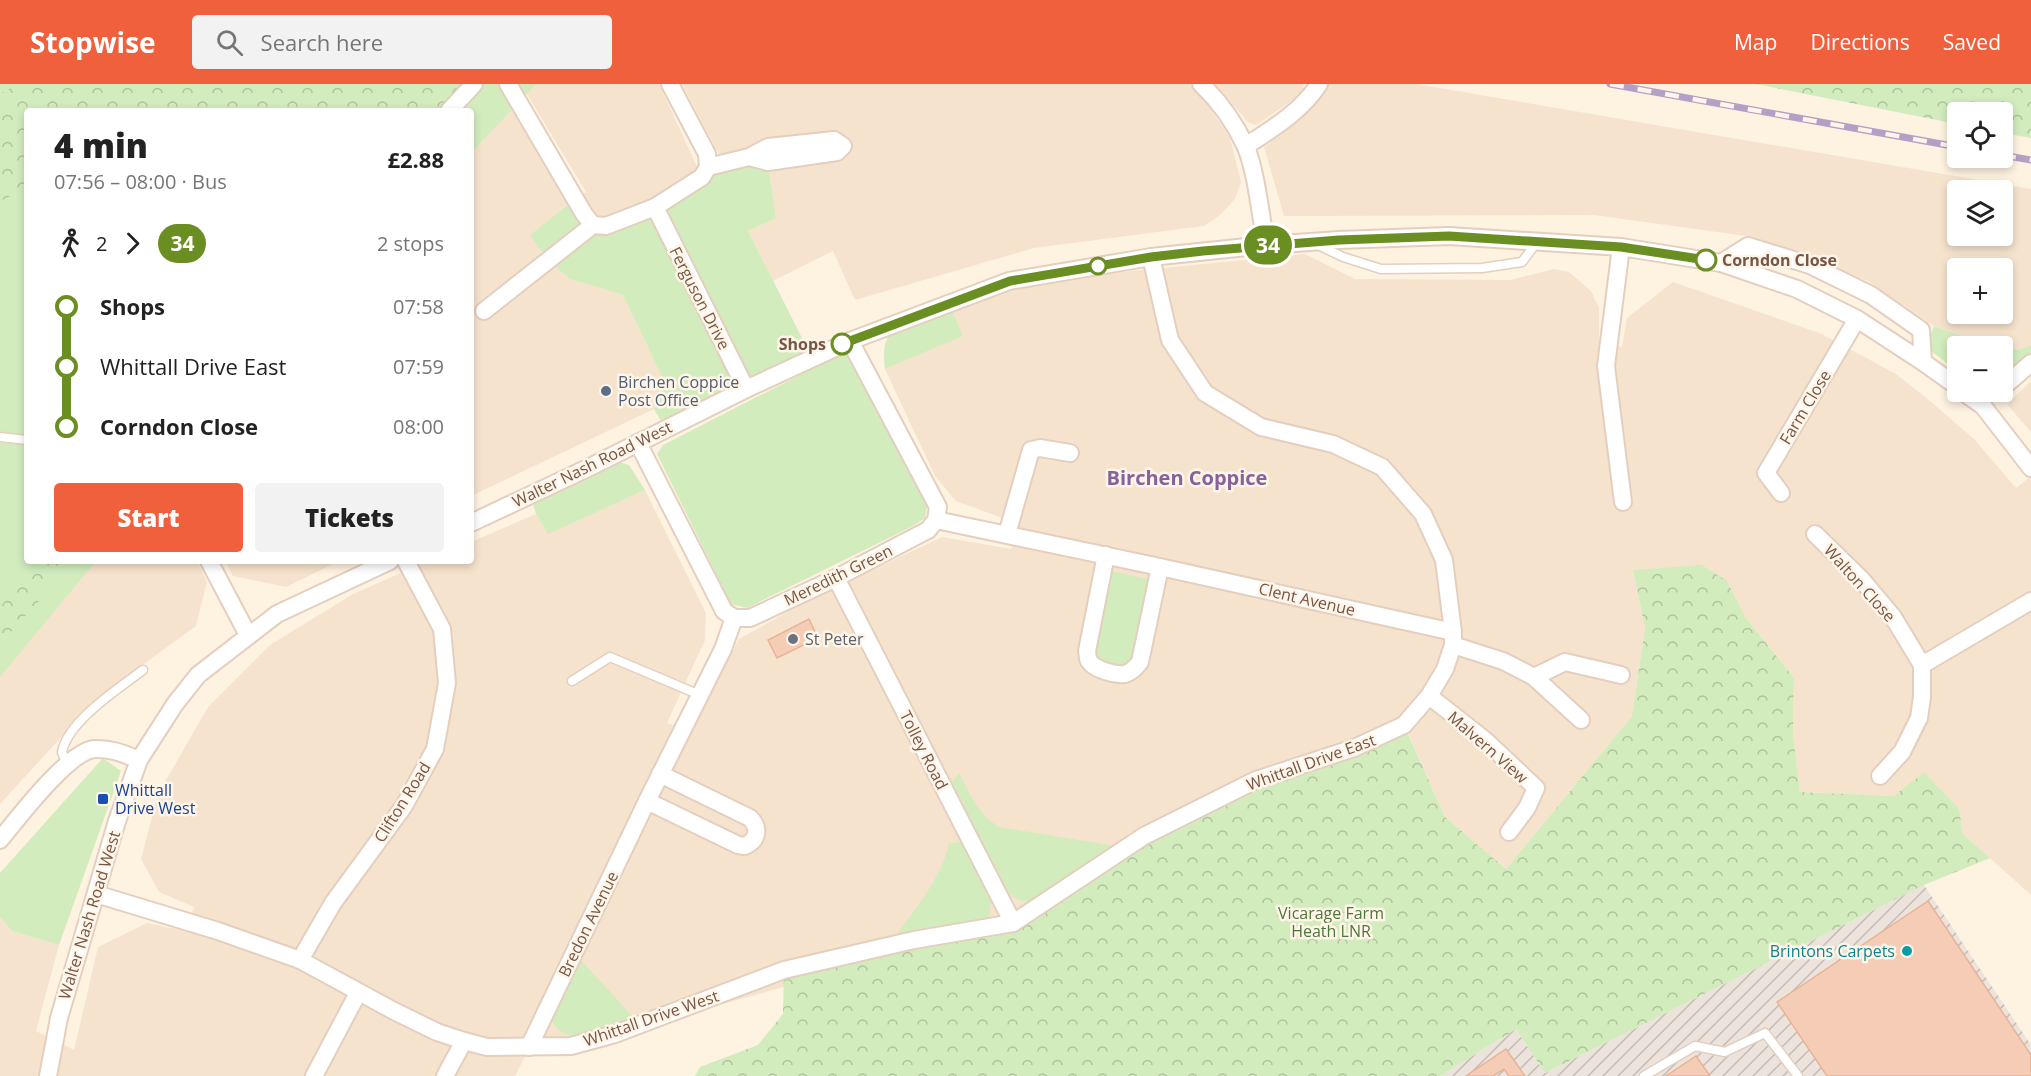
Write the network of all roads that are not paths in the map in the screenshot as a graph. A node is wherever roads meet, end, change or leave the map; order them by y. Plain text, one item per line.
1 (474, 84) edge
2 (508, 84) edge
3 (670, 84) edge
4 (1201, 84) edge
5 (1318, 84) edge
6 (452, 108) edge
7 (1246, 146) junction
8 (749, 157) dead end
9 (708, 167) junction
10 (655, 207) junction
11 (593, 225) junction
12 (1311, 242) junction
13 (1537, 242) junction
14 (1266, 245) junction
15 (1621, 247) junction
16 (1151, 257) junction
17 (1722, 263) junction
18 (484, 311) dead end
19 (1857, 319) junction
20 (850, 341) junction
21 (1923, 362) junction
22 (2031, 363) edge
23 (1947, 379) edge
24 (2013, 379) edge
25 (746, 389) junction
26 (1977, 402) edge
27 (1988, 402) edge
28 (1983, 406) junction
29 (0, 437) edge
30 (24, 440) edge
31 (638, 443) junction
32 (1070, 453) dead end
33 (2031, 468) edge
34 (1781, 493) dead end
35 (1623, 502) dead end
36 (936, 520) junction
37 (474, 522) edge
38 (1007, 534) junction
39 (1815, 534) dead end
40 (1106, 555) junction
41 (212, 564) edge
42 (384, 564) edge
43 (408, 564) edge
44 (1160, 567) junction
45 (836, 578) junction
46 (2031, 601) edge
47 (734, 618) junction
48 (248, 635) junction
49 (1453, 639) junction
50 (1922, 665) junction
51 (143, 670) dead end
52 (1621, 675) dead end
53 (1534, 677) junction
54 (572, 681) dead end
55 (700, 695) junction
56 (1429, 696) junction
57 (1581, 720) dead end
58 (139, 760) junction
59 (67, 765) junction
60 (660, 774) junction
61 (1880, 776) dead end
62 (647, 801) junction
63 (1509, 832) dead end
64 (0, 840) edge
65 (96, 894) junction
66 (1013, 923) junction
67 (300, 960) junction
68 (358, 993) junction
69 (464, 1041) junction
70 (530, 1047) junction
71 (48, 1076) edge
72 (314, 1076) edge
73 (446, 1076) edge
74 (1644, 1076) edge
75 (1798, 1076) edge

1 - 6 street
2 - 11 street
3 - 9 street
4 - 7 street
5 - 7 street
7 - 14 street
8 - 9 street
9 - 10 street
10 - 11 street
10 - 25 street, Ferguson Drive
11 - 18 street
12 - 13 street, Walter Nash Road West
12 - 13 lane
12 - 14 street, Walter Nash Road West
13 - 15 street, Walter Nash Road West
14 - 16 street, Walter Nash Road West
15 - 17 street, Walter Nash Road West
15 - 35 street
16 - 20 street, Walter Nash Road West
16 - 49 street, Whittall Drive East
17 - 19 street, Walter Nash Road West
17 - 21 street
19 - 21 street, Walter Nash Road West
19 - 34 street, Farm Close
20 - 25 street, Walter Nash Road West
20 - 36 street
21 - 23 street, Walter Nash Road West
22 - 24 street
25 - 31 street, Walter Nash Road West
26 - 28 street
27 - 28 street
28 - 33 street
29 - 30 lane
31 - 37 street, Walter Nash Road West
31 - 47 street
32 - 38 street
36 - 38 street, Clent Avenue
36 - 45 street, Meredith Green
38 - 40 street, Clent Avenue
39 - 50 street, Walton Close
40 - 44 street, Clent Avenue
40 - 44 street
41 - 48 street
42 - 48 street, Walter Nash Road West
43 - 67 street, Clifton Road
44 - 49 street, Clent Avenue
45 - 47 street, Meredith Green
45 - 66 street, Tolley Road
46 - 50 street
47 - 55 street, Bredon Avenue
48 - 58 street, Walter Nash Road West
49 - 53 street, Clent Avenue
49 - 56 street, Whittall Drive East
50 - 61 street
51 - 59 lane
52 - 53 street
53 - 57 street, Clent Avenue
54 - 55 lane
55 - 60 street, Bredon Avenue
56 - 63 street, Malvern View
56 - 66 street, Whittall Drive East
58 - 59 street
58 - 65 street, Walter Nash Road West
59 - 64 street
60 - 62 street, Bredon Avenue
60 - 62 street
62 - 70 street, Bredon Avenue
65 - 67 street, Whittall Drive West
65 - 71 street, Walter Nash Road West
66 - 70 street, Whittall Drive West
67 - 68 street, Whittall Drive West
68 - 69 street, Whittall Drive West
68 - 72 street
69 - 70 street, Whittall Drive West
69 - 73 street
74 - 75 lane

